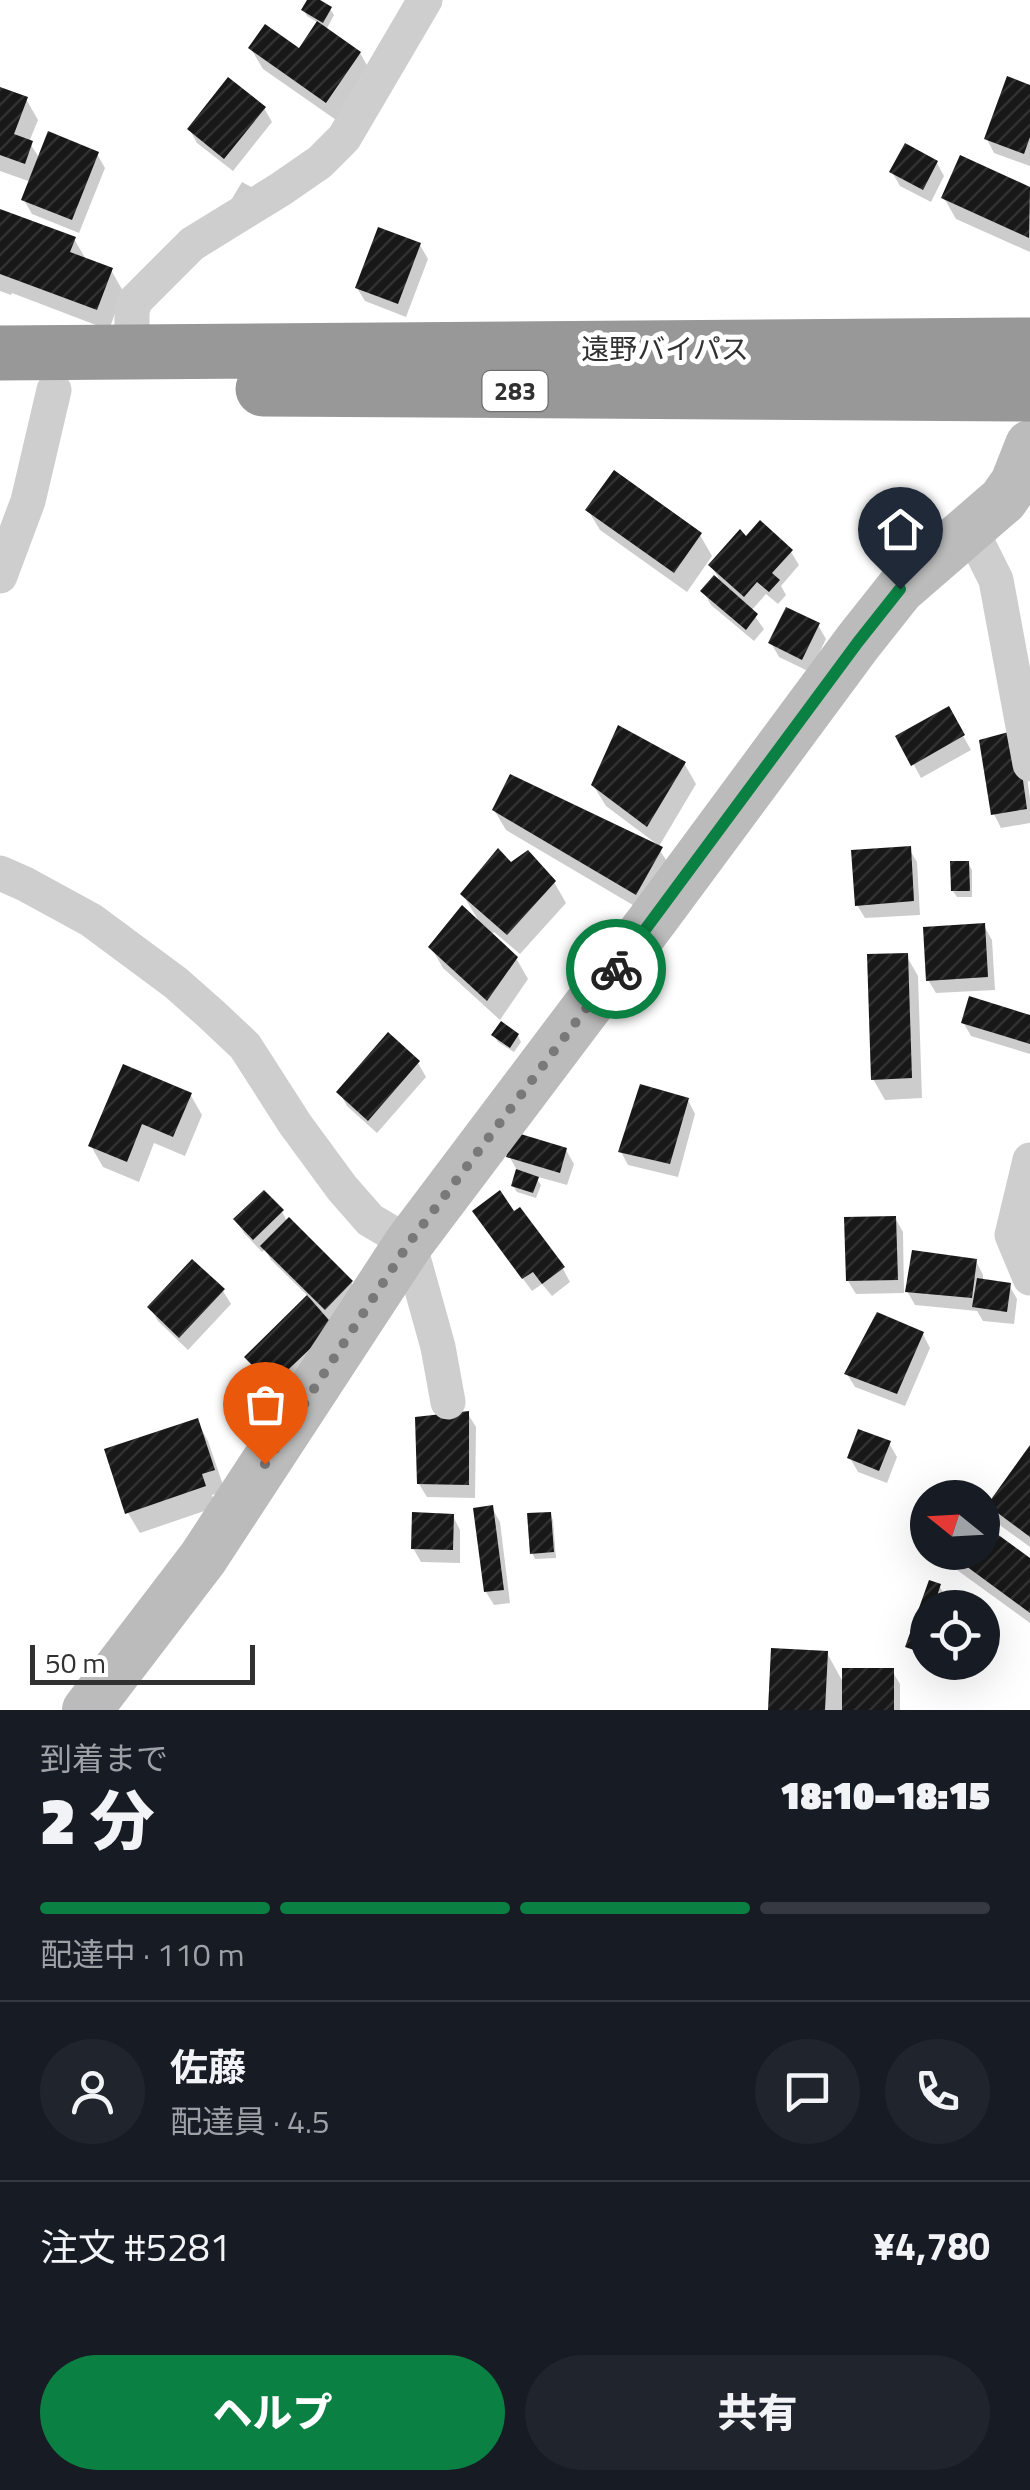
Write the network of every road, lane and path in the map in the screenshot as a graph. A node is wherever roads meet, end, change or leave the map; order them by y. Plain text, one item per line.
1 (425, 0) edge
2 (1030, 345) edge
3 (0, 353) edge
4 (132, 353) junction
5 (0, 390) edge
6 (54, 390) junction
7 (1030, 394) edge
8 (1030, 446) edge
9 (971, 530) junction
10 (0, 576) edge
11 (1030, 764) edge
12 (0, 874) edge
13 (1030, 1160) edge
14 (409, 1243) junction
15 (1030, 1278) edge
16 (448, 1402) dead end
17 (87, 1710) edge

1 - 4 street
2 - 4 highway, 遠野バイパス / 283
3 - 4 highway, 遠野バイパス / 283
5 - 6 highway, 遠野バイパス / 283
6 - 7 highway, 遠野バイパス / 283
6 - 10 street
8 - 9 street
9 - 11 street
9 - 14 street
12 - 14 street
13 - 15 street
14 - 16 street
14 - 17 street

